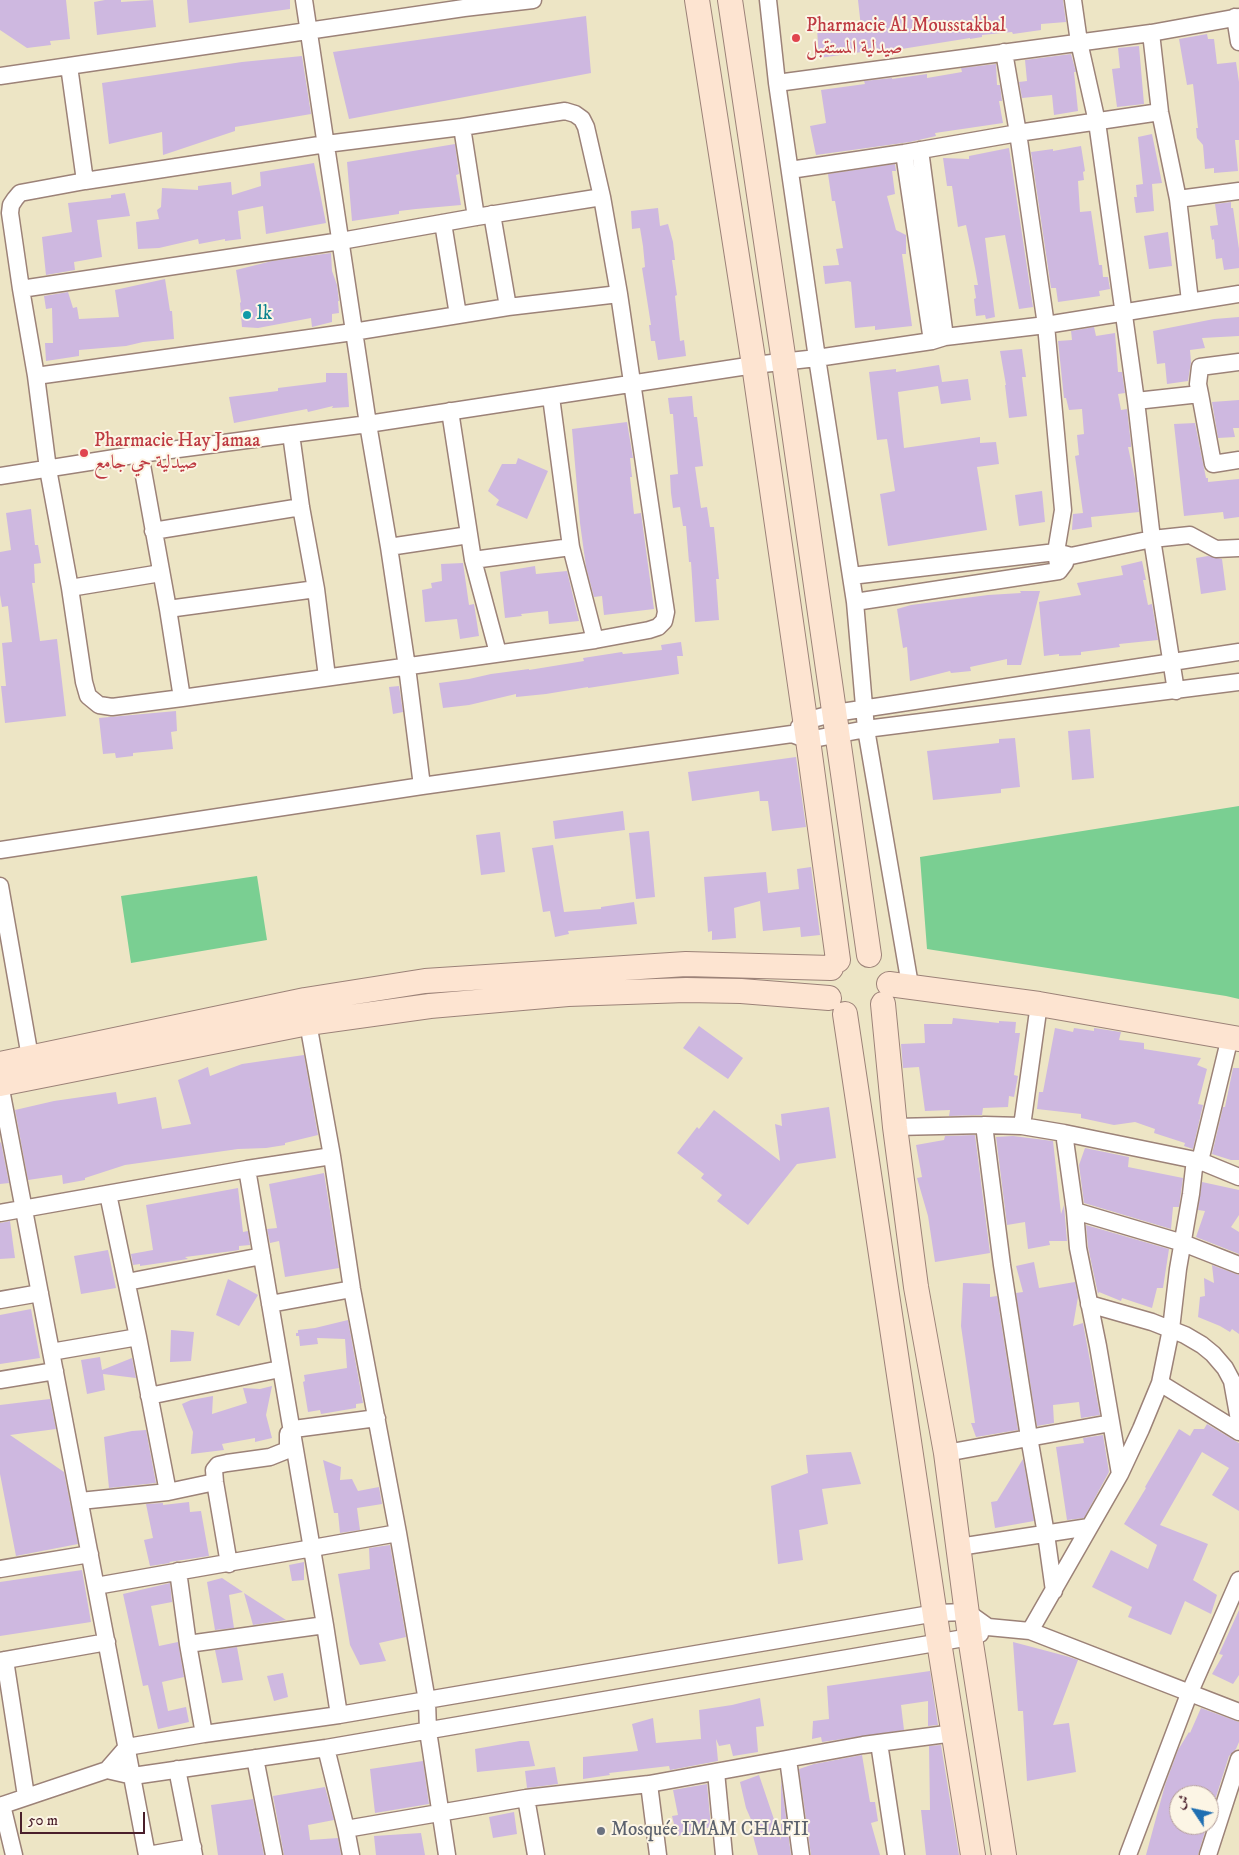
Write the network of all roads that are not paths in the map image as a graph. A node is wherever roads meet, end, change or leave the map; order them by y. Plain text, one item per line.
1 (304, 0) edge
2 (533, 0) edge
3 (697, 0) edge
4 (730, 0) edge
5 (768, 0) edge
6 (1073, 0) edge
7 (463, 4) edge
8 (1237, 17) edge
9 (307, 31) junction
10 (1151, 33) junction
11 (1079, 42) junction
12 (1239, 42) edge
13 (1004, 52) junction
14 (69, 66) junction
15 (0, 76) edge
16 (778, 83) junction
17 (1160, 112) junction
18 (1097, 122) junction
19 (462, 127) junction
20 (1018, 133) junction
21 (326, 144) junction
22 (912, 151) junction
23 (790, 170) junction
24 (85, 181) junction
25 (1239, 191) edge
26 (602, 197) junction
27 (1178, 199) junction
28 (484, 216) junction
29 (443, 223) junction
30 (340, 242) junction
31 (21, 288) junction
32 (618, 294) junction
33 (1239, 294) edge
34 (1190, 301) junction
35 (508, 307) junction
36 (1124, 312) junction
37 (458, 315) junction
38 (1046, 325) junction
39 (353, 332) junction
40 (939, 339) junction
41 (817, 358) junction
42 (784, 362) junction
43 (1239, 362) edge
44 (754, 365) junction
45 (36, 376) junction
46 (631, 383) junction
47 (1200, 394) junction
48 (551, 396) junction
49 (1136, 401) junction
50 (450, 411) junction
51 (368, 424) junction
52 (292, 434) junction
53 (140, 454) junction
54 (1239, 460) edge
55 (48, 470) junction
56 (0, 476) edge
57 (301, 507) junction
58 (153, 531) junction
59 (469, 535) junction
60 (1152, 539) junction
61 (389, 547) junction
62 (571, 547) junction
63 (1239, 548) edge
64 (1063, 554) junction
65 (473, 560) junction
66 (161, 573) junction
67 (851, 576) junction
68 (70, 588) junction
69 (316, 590) junction
70 (855, 602) junction
71 (168, 609) junction
72 (596, 640) junction
73 (1239, 652) edge
74 (498, 653) junction
75 (1171, 662) junction
76 (407, 666) junction
77 (327, 677) junction
78 (1239, 682) edge
79 (1176, 691) junction
80 (182, 698) junction
81 (865, 708) junction
82 (836, 724) junction
83 (866, 729) junction
84 (802, 731) junction
85 (422, 786) junction
86 (0, 850) edge
87 (0, 886) edge
88 (869, 955) junction
89 (834, 964) junction
90 (894, 991) junction
91 (1039, 1004) junction
92 (837, 1006) junction
93 (308, 1022) junction
94 (1235, 1038) edge
95 (30, 1057) junction
96 (0, 1064) edge
97 (0, 1084) edge
98 (984, 1125) junction
99 (1022, 1126) junction
100 (895, 1127) junction
101 (1064, 1133) junction
102 (332, 1156) junction
103 (1200, 1161) junction
104 (247, 1169) junction
105 (1239, 1177) edge
106 (108, 1194) junction
107 (24, 1209) junction
108 (1075, 1210) junction
109 (0, 1213) edge
110 (1183, 1243) junction
111 (262, 1256) junction
112 (1239, 1265) edge
113 (126, 1282) junction
114 (352, 1290) junction
115 (40, 1293) junction
116 (0, 1300) edge
117 (270, 1304) junction
118 (1089, 1304) junction
119 (1171, 1329) junction
120 (138, 1337) junction
121 (51, 1352) junction
122 (280, 1369) junction
123 (55, 1371) junction
124 (0, 1380) edge
125 (1160, 1383) junction
126 (149, 1396) junction
127 (377, 1418) junction
128 (1239, 1420) edge
129 (1111, 1423) junction
130 (291, 1430) junction
131 (1239, 1432) edge
132 (1029, 1437) junction
133 (946, 1453) junction
134 (1120, 1474) junction
135 (215, 1482) junction
136 (168, 1492) junction
137 (80, 1501) junction
138 (1090, 1527) junction
139 (398, 1533) junction
140 (1046, 1534) junction
141 (958, 1547) junction
142 (312, 1550) junction
143 (90, 1554) junction
144 (229, 1564) junction
145 (0, 1569) edge
146 (178, 1571) junction
147 (1239, 1580) edge
148 (96, 1586) junction
149 (1054, 1590) junction
150 (967, 1612) junction
151 (936, 1613) junction
152 (325, 1625) junction
153 (991, 1628) junction
154 (1030, 1631) junction
155 (970, 1637) junction
156 (107, 1642) junction
157 (939, 1642) junction
158 (188, 1644) junction
159 (2, 1660) edge
160 (1190, 1694) junction
161 (426, 1701) junction
162 (1239, 1712) edge
163 (339, 1715) junction
164 (428, 1731) junction
165 (954, 1733) junction
166 (204, 1734) junction
167 (879, 1742) junction
168 (127, 1748) junction
169 (326, 1748) junction
170 (255, 1758) junction
171 (1239, 1758) edge
172 (788, 1759) junction
173 (178, 1769) junction
174 (107, 1770) junction
175 (716, 1772) junction
176 (133, 1776) junction
177 (649, 1784) junction
178 (26, 1796) junction
179 (526, 1798) junction
180 (1, 1806) edge
181 (440, 1812) junction
182 (346, 1829) junction
183 (194, 1851) edge
184 (14, 1855) edge
185 (148, 1855) edge
186 (274, 1855) edge
187 (350, 1855) edge
188 (447, 1855) edge
189 (536, 1855) edge
190 (658, 1855) edge
191 (724, 1855) edge
192 (801, 1855) edge
193 (896, 1855) edge
194 (973, 1855) edge
195 (1004, 1855) edge
196 (1128, 1855) edge
197 (1208, 1855) edge

1 - 9 street
2 - 7 street
3 - 44 street
4 - 42 street
5 - 16 street
6 - 11 street
7 - 9 street
8 - 10 street
8 - 12 street
9 - 14 street
9 - 21 street
10 - 11 street
10 - 17 street
11 - 13 street
11 - 18 street
13 - 16 street
13 - 20 street
14 - 15 street
14 - 24 street
16 - 23 street
17 - 18 street
17 - 27 street
18 - 20 street
18 - 36 street
19 - 21 street
19 - 26 street
19 - 28 street
20 - 22 street
20 - 38 street
21 - 24 street
21 - 30 street
22 - 23 street
22 - 40 street
23 - 41 street
24 - 31 street
25 - 27 street
26 - 28 street
26 - 32 street
27 - 34 street
28 - 29 street
28 - 35 street
29 - 30 street
29 - 37 street
30 - 31 street
30 - 39 street
31 - 45 street
32 - 35 street
32 - 46 street
33 - 34 street
34 - 36 street
35 - 37 street
36 - 38 street
36 - 49 street
37 - 39 street
38 - 40 street
38 - 64 street
39 - 45 street
39 - 51 street
40 - 41 street
41 - 42 street
41 - 67 street
42 - 44 street
42 - 82 street
43 - 47 street
44 - 46 street
44 - 84 street
45 - 55 street
46 - 48 street
46 - 72 street
47 - 49 street
47 - 54 street
48 - 50 street
48 - 62 street
49 - 60 street
50 - 51 street
50 - 59 street
51 - 52 street
51 - 61 street
52 - 53 street
52 - 57 street
53 - 55 street
53 - 58 street
55 - 56 street
55 - 68 street
57 - 58 street
57 - 69 street
58 - 66 street
59 - 61 street
59 - 65 street
60 - 63 street
60 - 64 street
60 - 75 street
61 - 76 street
62 - 65 street
62 - 72 street
64 - 67 street
64 - 70 street
65 - 74 street
66 - 68 street
66 - 71 street
67 - 70 street
68 - 80 street
69 - 71 street
69 - 77 street
70 - 81 street
71 - 80 street
72 - 74 street
73 - 75 street
74 - 76 street
75 - 79 street
75 - 81 street
76 - 77 street
76 - 85 street
77 - 80 street
78 - 79 street
79 - 83 street
81 - 82 street
81 - 83 street
82 - 83 street
82 - 84 street
82 - 88 street
83 - 90 street
84 - 85 street
84 - 89 street
85 - 86 street
87 - 95 street
88 - 89 street
88 - 90 street
89 - 92 street
89 - 95 street
90 - 91 street
90 - 92 street
90 - 100 street
91 - 94 street
91 - 99 street
92 - 93 street
92 - 151 street
93 - 97 street
93 - 102 street
94 - 103 street
95 - 96 street
97 - 107 street
98 - 99 street
98 - 100 street
98 - 132 street
99 - 101 street
100 - 133 street
101 - 103 street
101 - 108 street
102 - 104 street
102 - 114 street
103 - 105 street
103 - 110 street
104 - 106 street
104 - 111 street
106 - 107 street
106 - 113 street
107 - 109 street
107 - 115 street
108 - 110 street
108 - 118 street
110 - 112 street
110 - 119 street
111 - 113 street
111 - 117 street
113 - 120 street
114 - 117 street
114 - 127 street
115 - 116 street
115 - 121 street
117 - 122 street
118 - 119 street
118 - 129 street
119 - 125 street
119 - 128 street
120 - 121 street
120 - 126 street
121 - 123 street
122 - 126 street
122 - 130 street
123 - 124 street
123 - 137 street
125 - 131 street
125 - 134 street
126 - 136 street
127 - 130 street
127 - 139 street
129 - 132 street
129 - 134 street
130 - 135 street
130 - 142 street
132 - 133 street
132 - 140 street
133 - 141 street
134 - 138 street
135 - 136 street
135 - 144 street
136 - 137 street
137 - 143 street
138 - 140 street
138 - 149 street
139 - 142 street
139 - 161 street
140 - 141 street
140 - 149 street
141 - 150 street
142 - 144 street
142 - 152 street
143 - 145 street
143 - 148 street
144 - 146 street
146 - 148 street
146 - 158 street
147 - 160 street
148 - 156 street
149 - 154 street
150 - 151 street
150 - 153 street
150 - 155 street
151 - 157 street
151 - 161 street
152 - 158 street
152 - 163 street
153 - 154 street
153 - 155 street
154 - 160 street
155 - 157 street
155 - 195 street
156 - 159 street
156 - 168 street
157 - 164 street
157 - 165 street
158 - 166 street
159 - 178 street
160 - 162 street
160 - 196 street
161 - 163 street
161 - 164 street
163 - 166 street
164 - 169 street
164 - 181 street
165 - 167 street
165 - 194 street
166 - 168 street
167 - 172 street
167 - 193 street
168 - 174 street
168 - 176 street
169 - 170 street
169 - 182 street
170 - 173 street
170 - 186 street
171 - 197 street
172 - 175 street
172 - 192 street
173 - 176 street
173 - 183 street
174 - 176 street
174 - 178 street
175 - 177 street
175 - 191 street
176 - 185 street
177 - 179 street
177 - 190 street
178 - 180 street
179 - 181 street
179 - 189 street
180 - 184 street
181 - 182 street
181 - 188 street
182 - 187 street
183 - 185 street

